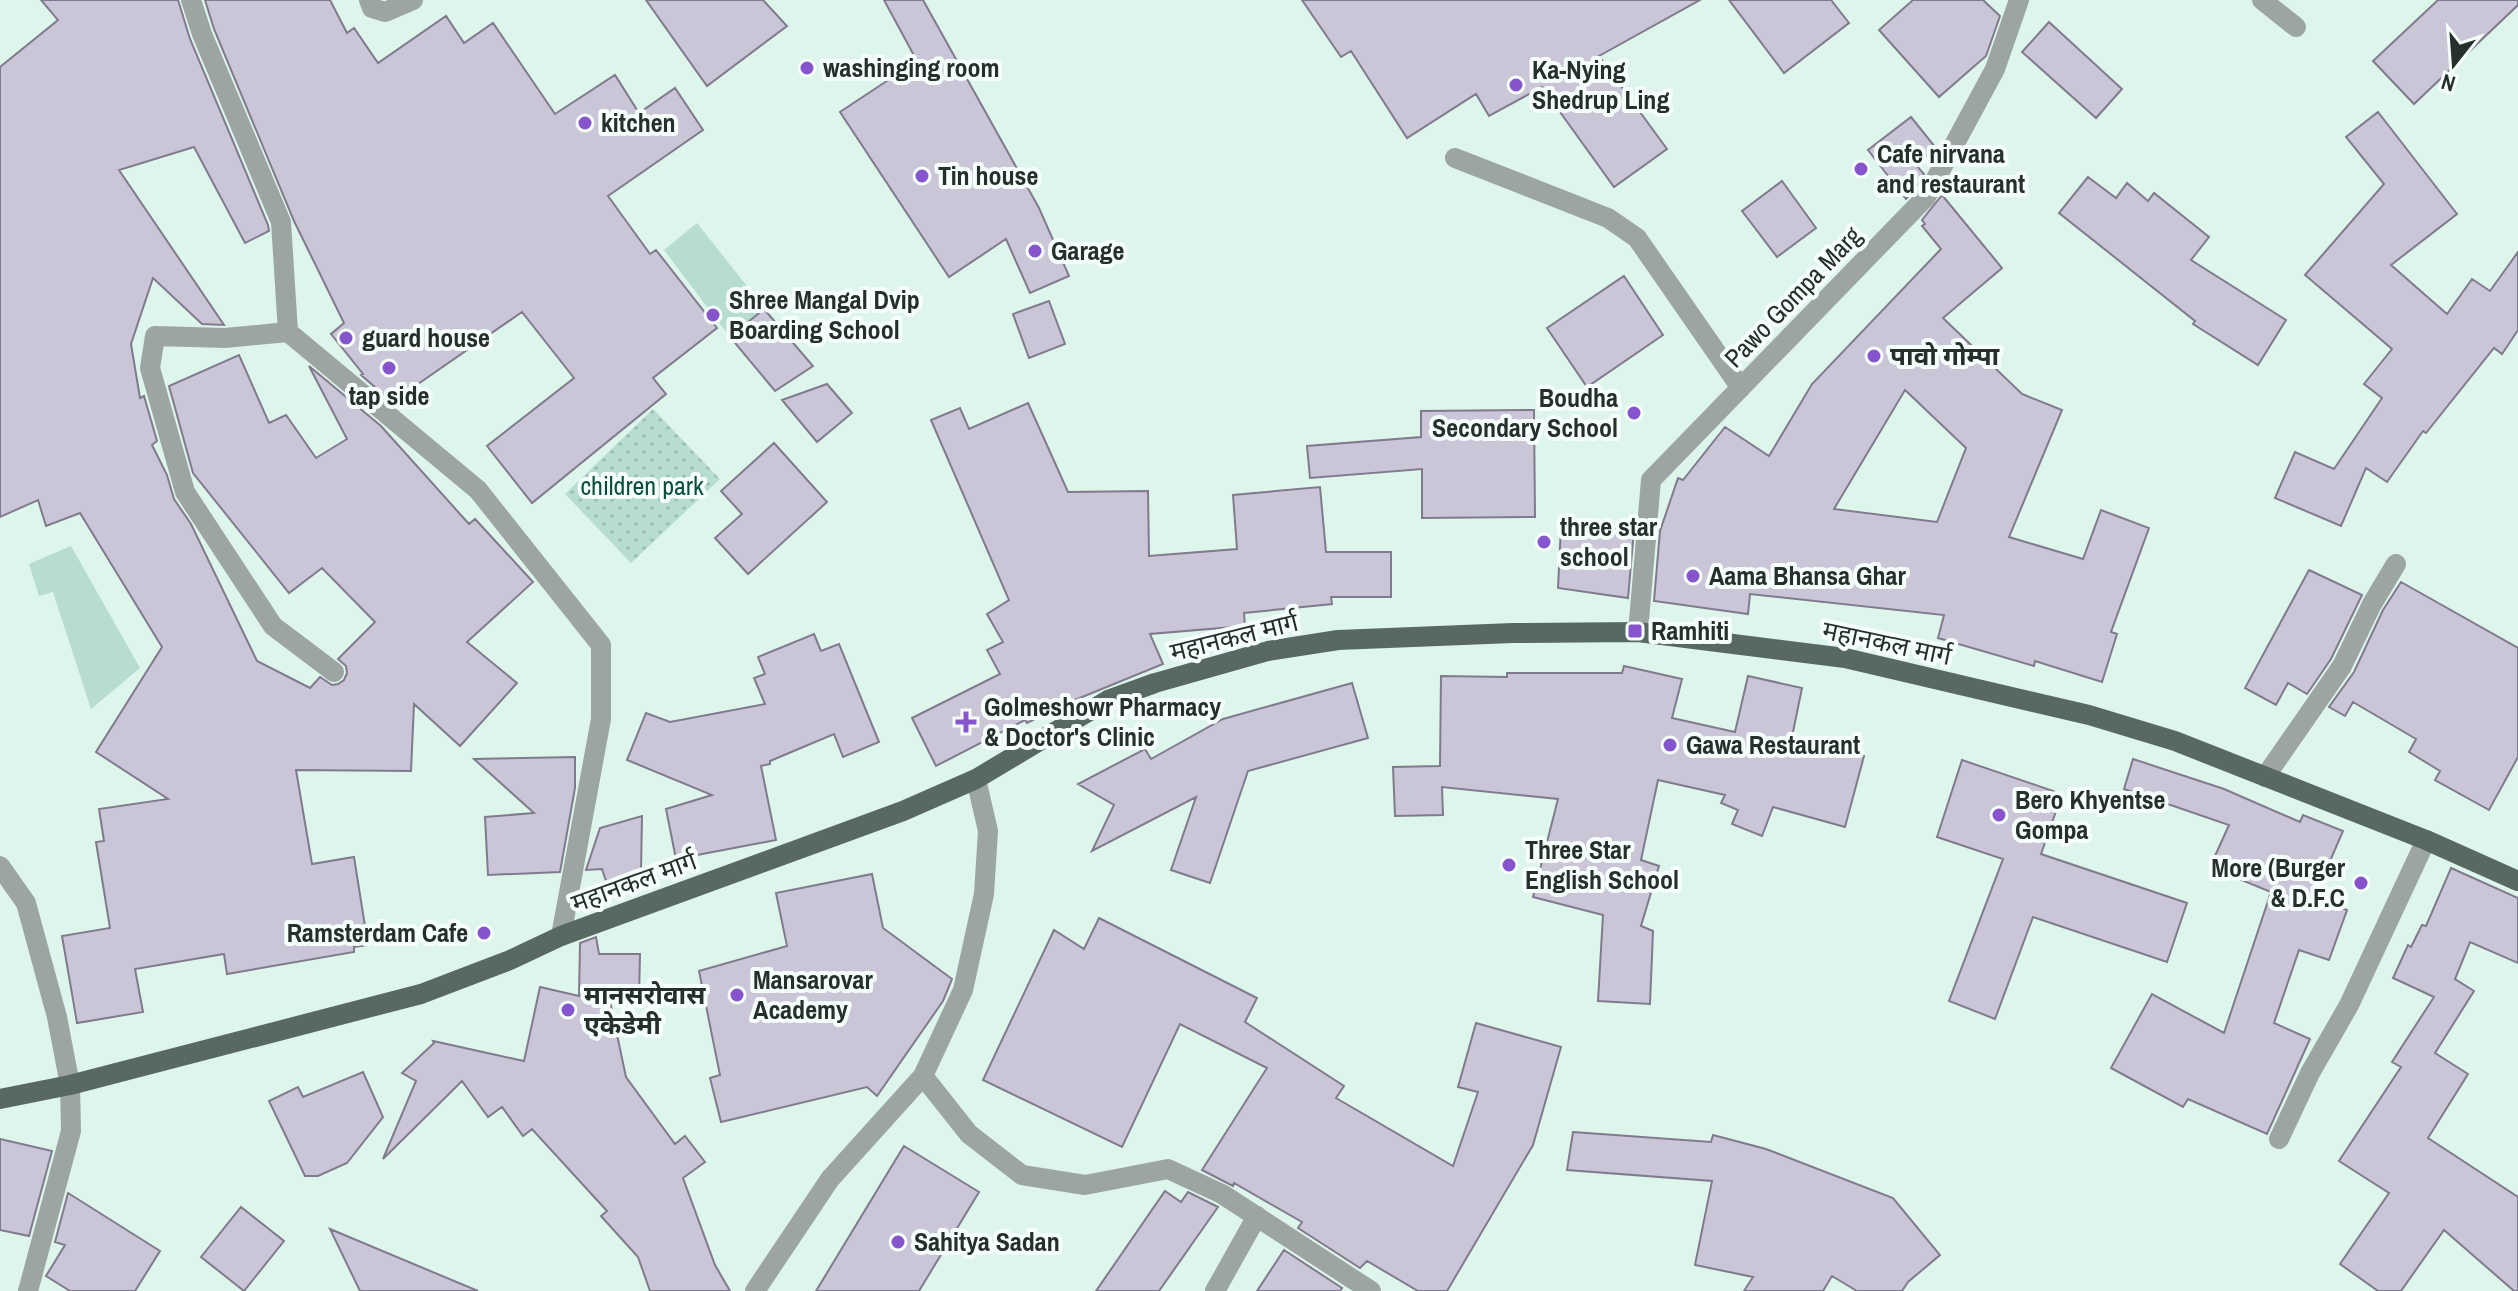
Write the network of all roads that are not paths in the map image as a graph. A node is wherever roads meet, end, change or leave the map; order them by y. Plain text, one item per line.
1 (191, 0) edge
2 (369, 0) edge
3 (413, 0) edge
4 (2019, 0) edge
5 (2262, 0) edge
6 (2296, 27) dead end
7 (1455, 158) dead end
8 (288, 332) junction
9 (1741, 388) junction
10 (2396, 564) dead end
11 (1638, 632) junction
12 (334, 672) dead end
13 (2265, 777) junction
14 (976, 779) junction
15 (2426, 840) junction
16 (0, 866) edge
17 (2518, 881) edge
18 (561, 936) junction
19 (923, 1076) junction
20 (70, 1085) junction
21 (0, 1099) edge
22 (2279, 1139) dead end
23 (1257, 1216) junction
24 (28, 1291) edge
25 (755, 1291) edge
26 (1215, 1291) edge
27 (1371, 1291) edge

1 - 8 street
2 - 3 street
4 - 9 street, Pawo Gompa Marg
5 - 6 street
7 - 9 street
8 - 12 street
8 - 18 street
9 - 11 street, Pawo Gompa Marg
10 - 13 street
11 - 13 main road, महानकल मार्ग
11 - 14 main road, महानकल मार्ग
13 - 15 main road, महानकल मार्ग
14 - 18 main road, महानकल मार्ग
14 - 19 street
15 - 17 main road, महानकल मार्ग
15 - 22 street
16 - 20 street
18 - 20 main road, महानकल मार्ग
19 - 23 street
19 - 25 street
20 - 21 main road, महानकल मार्ग
20 - 24 street
23 - 26 street
23 - 27 street

